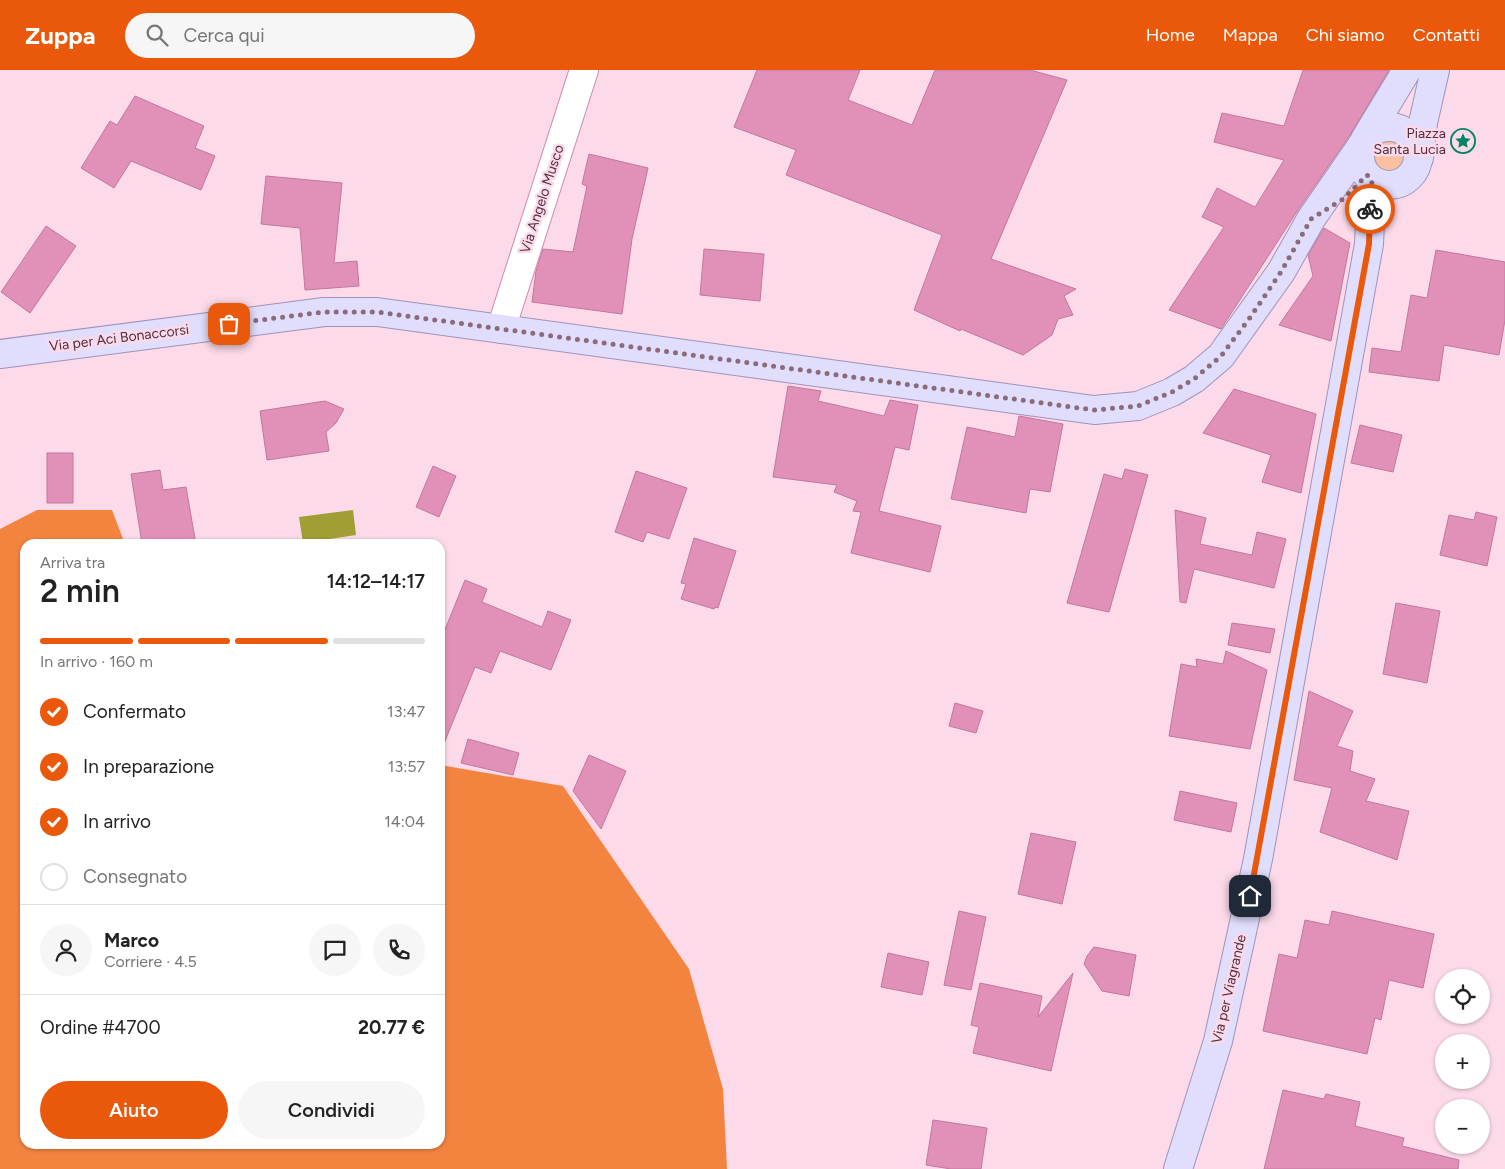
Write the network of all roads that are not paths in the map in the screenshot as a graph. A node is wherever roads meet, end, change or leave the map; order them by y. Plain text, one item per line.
1 (584, 70) edge
2 (1407, 70) edge
3 (1435, 70) edge
4 (1364, 140) junction
5 (1419, 159) junction
6 (1370, 178) junction
7 (1398, 184) junction
8 (1311, 219) junction
9 (1369, 244) junction
10 (501, 328) junction
11 (0, 354) edge
12 (1178, 1169) edge

1 - 10 street, Via Angelo Musco
2 - 4 main road, Via per Aci Bonaccorsi
3 - 5 main road
4 - 5 main road
4 - 6 main road
4 - 8 main road, Via per Aci Bonaccorsi
5 - 7 main road
6 - 7 main road
6 - 8 main road
6 - 9 main road
7 - 9 main road
8 - 10 main road, Via per Aci Bonaccorsi
9 - 12 main road, Via per Viagrande
10 - 11 main road, Via per Aci Bonaccorsi

